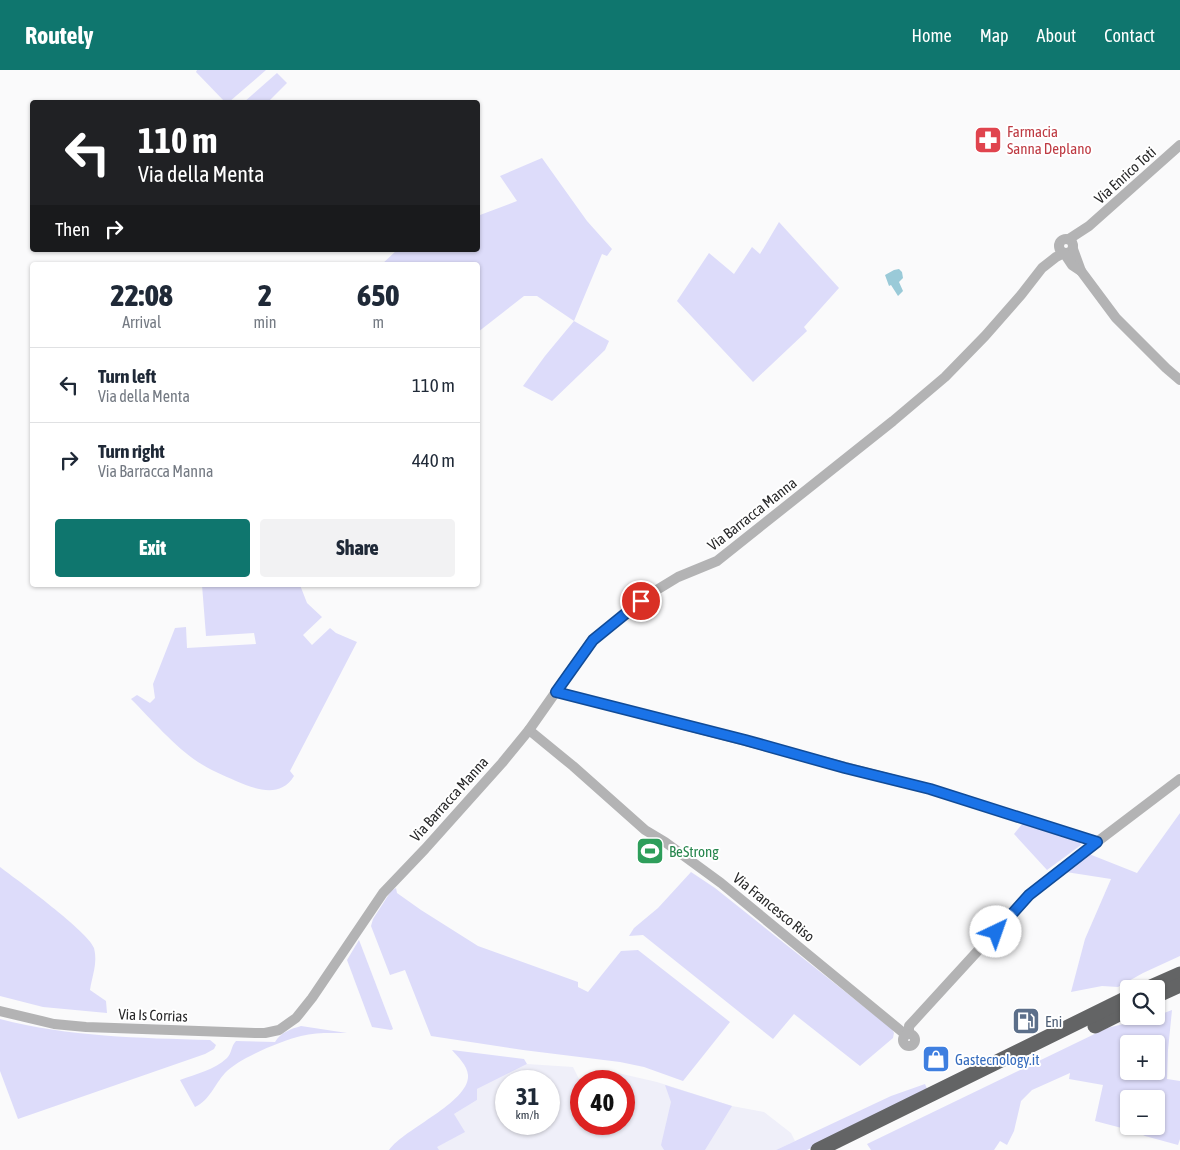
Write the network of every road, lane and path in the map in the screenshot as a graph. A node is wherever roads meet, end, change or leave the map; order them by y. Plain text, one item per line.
1 (1180, 145) edge
2 (1070, 247) junction
3 (1180, 380) edge
4 (556, 692) junction
5 (529, 730) junction
6 (1180, 779) edge
7 (1097, 842) junction
8 (1180, 964) edge
9 (1180, 974) edge
10 (1159, 980) edge
11 (1165, 982) edge
12 (1180, 985) edge
13 (1165, 988) edge
14 (1120, 1002) edge
15 (0, 1011) edge
16 (300, 1012) joint
17 (1120, 1013) edge
18 (842, 1146) edge
19 (818, 1150) edge

1 - 2 street, Via Enrico Toti
2 - 3 street
2 - 4 street, Via Barracca Manna
4 - 5 street, Via Barracca Manna
4 - 7 street
5 - 7 street, Via Francesco Riso
5 - 16 street, Via Barracca Manna
6 - 7 street
8 - 10 highway
9 - 11 highway
12 - 13 highway
14 - 18 highway
15 - 16 street, Via Is Corrias
17 - 18 highway
18 - 19 highway

